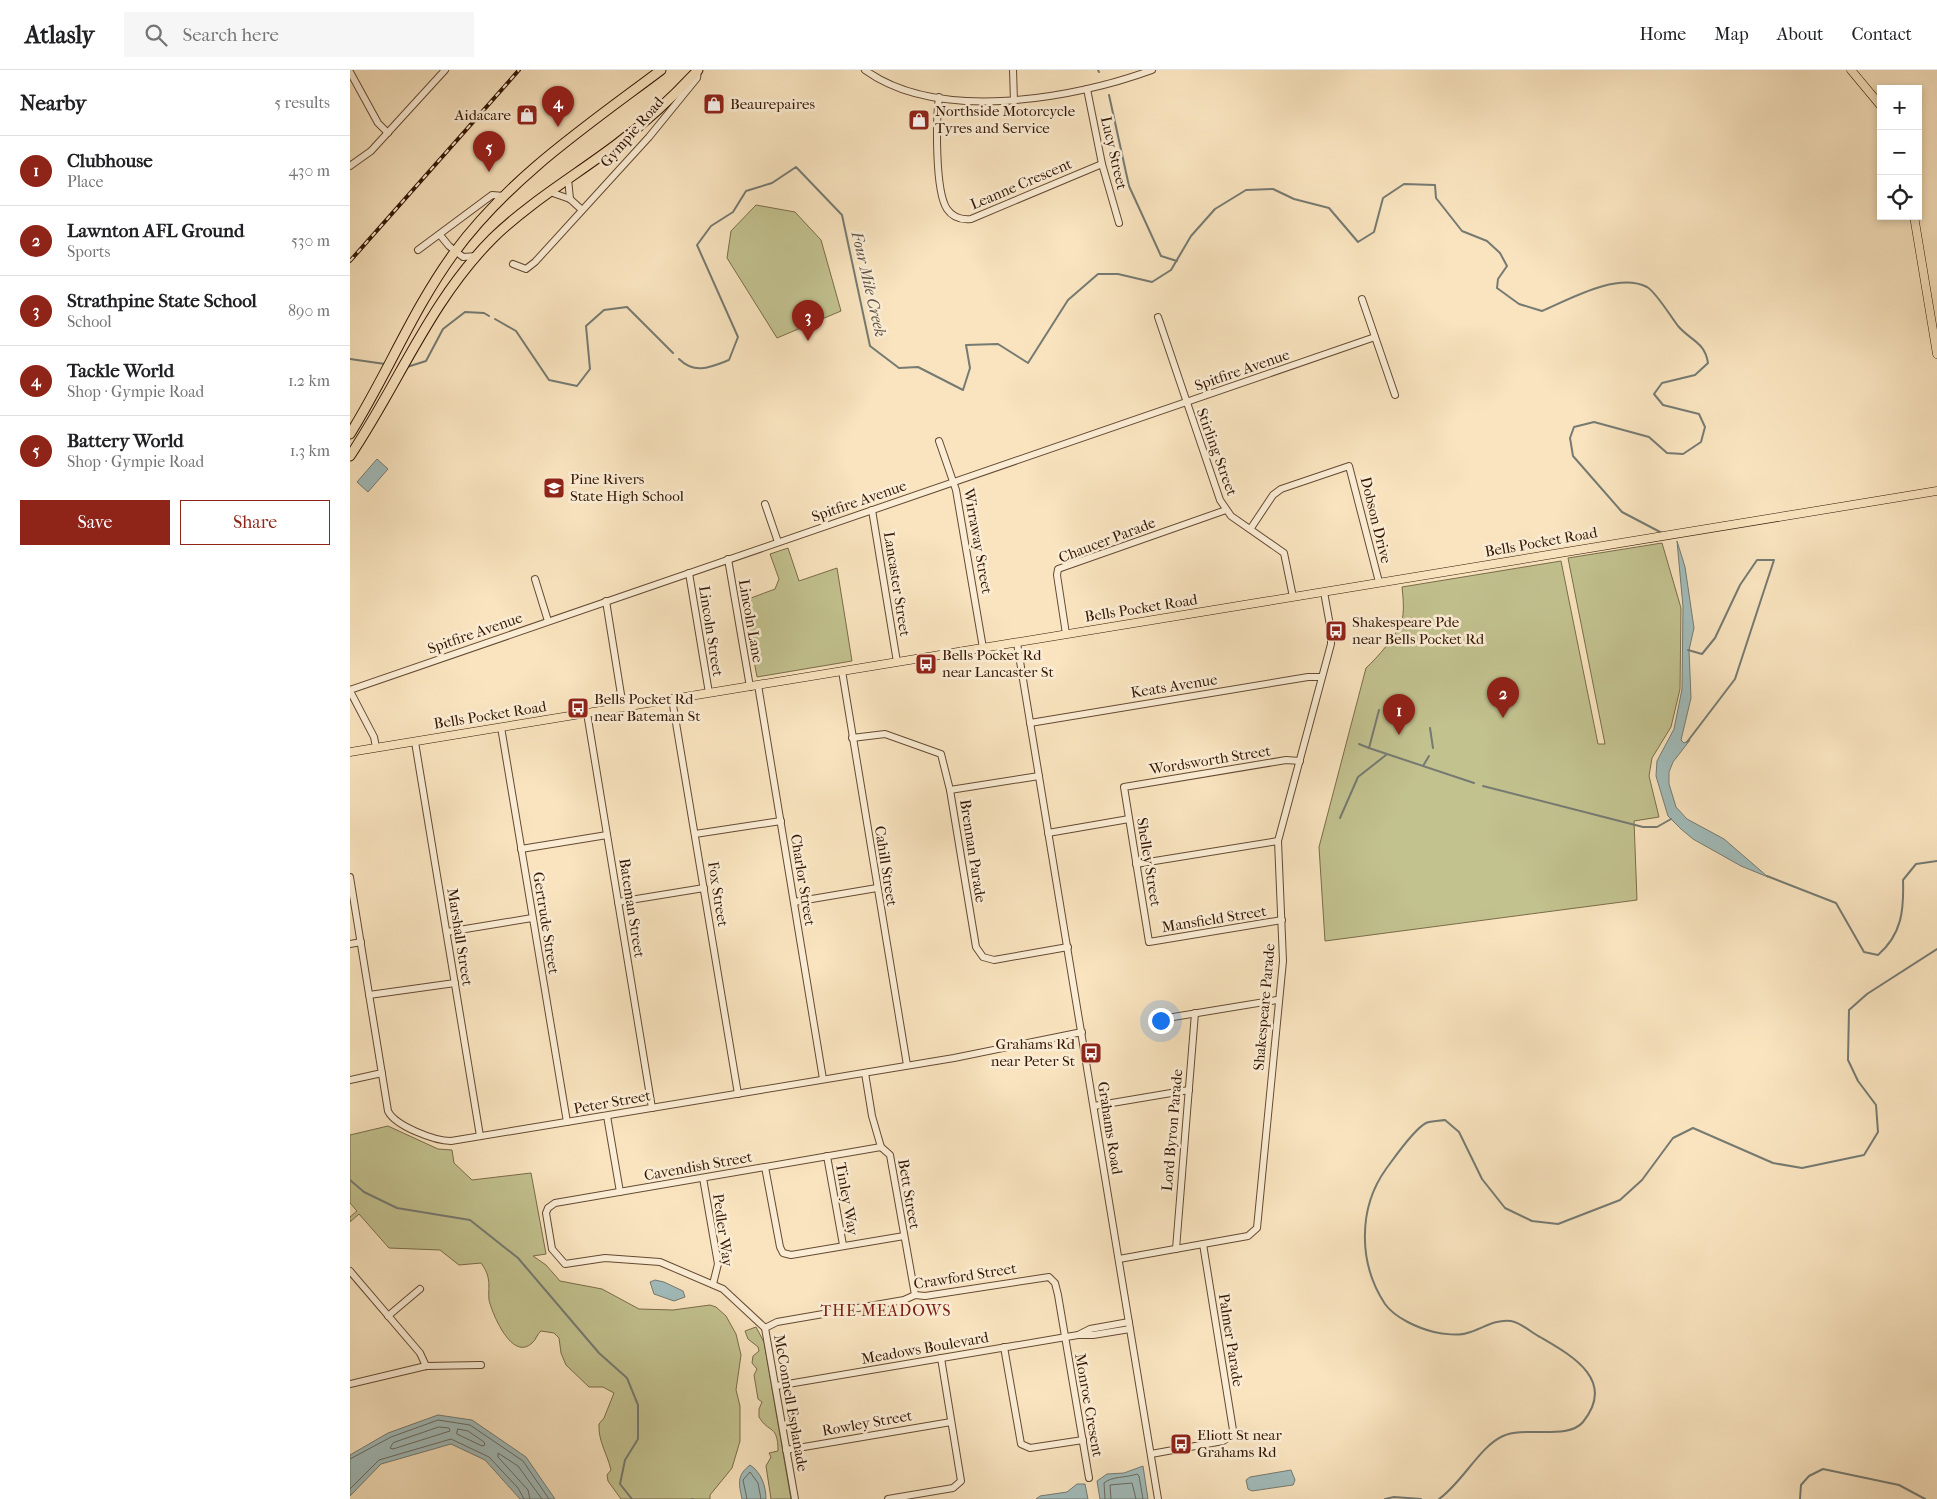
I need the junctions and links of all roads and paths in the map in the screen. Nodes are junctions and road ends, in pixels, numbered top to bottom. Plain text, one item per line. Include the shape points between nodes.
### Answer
1 (445, 70) edge
2 (661, 70) edge
3 (864, 70) edge
4 (1013, 70) edge
5 (1152, 70) edge
6 (1851, 70) edge
7 (350, 72) edge
8 (694, 74) edge
9 (1086, 89) junction
10 (939, 97) junction
11 (1014, 101) junction
12 (1877, 101) edge
13 (388, 133) junction
14 (1102, 164) junction
15 (350, 166) edge
16 (568, 179) junction
17 (550, 192) junction
18 (504, 196) junction
19 (570, 199) junction
20 (582, 210) junction
21 (1915, 220) edge
22 (1119, 223) dead end
23 (440, 234) junction
24 (418, 250) dead end
25 (455, 252) junction
26 (477, 256) junction
27 (513, 264) dead end
28 (1362, 299) dead end
29 (1158, 317) dead end
30 (1376, 337) junction
31 (1937, 354) edge
32 (374, 392) junction
33 (1395, 394) dead end
34 (388, 395) junction
35 (1186, 402) junction
36 (350, 434) edge
37 (939, 441) dead end
38 (350, 456) edge
39 (954, 481) junction
40 (1937, 491) edge
41 (765, 504) dead end
42 (872, 510) junction
43 (1226, 510) junction
44 (1251, 528) junction
45 (778, 542) junction
46 (728, 559) junction
47 (689, 572) junction
48 (535, 579) dead end
49 (1379, 582) junction
50 (1324, 592) junction
51 (1293, 597) junction
52 (606, 601) junction
53 (548, 620) junction
54 (1066, 634) junction
55 (1017, 643) junction
56 (983, 648) junction
57 (897, 662) junction
58 (842, 671) junction
59 (1321, 677) junction
60 (754, 686) junction
61 (350, 691) edge
62 (709, 693) junction
63 (672, 699) junction
64 (623, 707) junction
65 (587, 713) junction
66 (1030, 723) junction
67 (501, 727) junction
68 (852, 738) junction
69 (415, 742) junction
70 (376, 747) junction
71 (350, 752) edge
72 (1300, 761) junction
73 (1039, 776) junction
74 (1124, 787) joint
75 (950, 790) junction
76 (1129, 819) junction
77 (781, 821) junction
78 (1048, 833) junction
79 (695, 834) junction
80 (607, 835) junction
81 (1278, 841) junction
82 (521, 849) junction
83 (1136, 864) junction
84 (350, 877) edge
85 (704, 888) junction
86 (877, 888) junction
87 (618, 902) junction
88 (794, 902) junction
89 (532, 918) junction
90 (1282, 920) junction
91 (447, 932) junction
92 (361, 942) junction
93 (1150, 942) joint
94 (350, 944) edge
95 (1068, 948) junction
96 (455, 982) junction
97 (369, 995) junction
98 (1278, 1000) junction
99 (1195, 1013) junction
100 (1155, 1020) dead end
101 (1082, 1032) junction
102 (907, 1065) junction
103 (382, 1073) junction
104 (865, 1073) junction
105 (823, 1079) junction
106 (350, 1080) edge
107 (1189, 1090) junction
108 (738, 1094) junction
109 (1094, 1106) junction
110 (652, 1108) junction
111 (607, 1116) junction
112 (566, 1122) junction
113 (480, 1136) junction
114 (881, 1147) junction
115 (827, 1156) junction
116 (765, 1167) junction
117 (703, 1178) junction
118 (620, 1192) junction
119 (550, 1234) joint
120 (904, 1236) junction
121 (1203, 1244) junction
122 (843, 1245) junction
123 (1176, 1249) junction
124 (1119, 1259) junction
125 (350, 1271) edge
126 (713, 1284) junction
127 (420, 1289) dead end
128 (915, 1295) junction
129 (388, 1316) junction
130 (1129, 1322) junction
131 (765, 1328) junction
132 (1130, 1329) junction
133 (1078, 1335) junction
134 (1065, 1337) junction
135 (1004, 1347) junction
136 (941, 1358) junction
137 (481, 1365) dead end
138 (426, 1366) junction
139 (350, 1384) edge
140 (776, 1386) junction
141 (951, 1422) junction
142 (1083, 1440) junction
143 (786, 1450) junction
144 (1151, 1454) junction
145 (1089, 1478) dead end
146 (795, 1499) edge
147 (888, 1499) edge
148 (1158, 1499) edge

1 - 13 street
2 - 18 highway, Gympie Road via 541,162
3 - 10 street via 896,87
4 - 11 street
5 - 9 street
6 - 12 main road
7 - 13 street via 378,123
8 - 16 highway, Gympie Road via 632,132
8 - 20 street, Gympie Road via 667,115
9 - 11 street
9 - 14 street, Lucy Street
10 - 11 street
10 - 14 street, Leanne Crescent via 936,140 943,201 955,218 971,219
13 - 15 street via 371,152
14 - 22 street, Lucy Street
16 - 17 highway, Gympie Road
16 - 19 street
17 - 19 street
17 - 26 highway, Gympie Road
18 - 23 street, Gympie Road via 492,195
18 - 25 highway, Gympie Road
19 - 20 street
20 - 27 street, Gympie Road via 530,267 523,269
21 - 31 main road
23 - 24 street, Gympie Road
23 - 25 street
25 - 26 street via 465,257
25 - 32 highway, Gympie Road via 427,295
26 - 34 highway, Gympie Road via 440,302
28 - 30 street
29 - 35 street, Stirling Street
30 - 33 street
30 - 35 street, Spitfire Avenue
32 - 34 street via 382,391
32 - 36 highway, Gympie Road
34 - 38 highway, Gympie Road
35 - 39 street, Spitfire Avenue
35 - 43 street, Stirling Street
37 - 39 street, Wirraway Street
39 - 42 street, Spitfire Avenue
39 - 56 street, Wirraway Street
40 - 49 main road, Bells Pocket Road
41 - 45 street
42 - 45 street, Spitfire Avenue
42 - 57 street, Lancaster Street
43 - 44 street, Stirling Street
43 - 54 street, Chaucer Parade via 1058,569
44 - 49 street, Dobson Drive via 1273,495 1281,489 1350,466
44 - 51 street, Stirling Street via 1284,553
45 - 46 street, Spitfire Avenue
46 - 47 street, Spitfire Avenue
46 - 60 street, Lincoln Lane
47 - 52 street, Spitfire Avenue
47 - 62 street, Lincoln Street
48 - 53 street
49 - 50 main road, Bells Pocket Road
50 - 51 main road, Bells Pocket Road
50 - 59 street, Shakespeare Parade via 1331,637
51 - 54 main road, Bells Pocket Road
52 - 53 street, Spitfire Avenue
52 - 64 street
53 - 61 street, Spitfire Avenue
54 - 55 main road, Bells Pocket Road
55 - 56 main road, Bells Pocket Road
55 - 66 street, Grahams Road
56 - 57 main road, Bells Pocket Road
57 - 58 main road, Bells Pocket Road
58 - 60 main road, Bells Pocket Road
58 - 68 street, Cahill Street
59 - 66 street, Keats Avenue
59 - 72 street, Shakespeare Parade
60 - 62 main road, Bells Pocket Road
60 - 77 street, Charlor Street
61 - 70 street
62 - 63 main road, Bells Pocket Road
63 - 64 main road, Bells Pocket Road
63 - 79 street, Fox Street
64 - 65 main road, Bells Pocket Road
65 - 67 main road, Bells Pocket Road
65 - 80 street, Bateman Street
66 - 73 street, Grahams Road
67 - 69 main road, Bells Pocket Road
67 - 82 street, Gertrude Street
68 - 75 street, Brennan Parade via 885,734 936,751 944,759
68 - 86 street, Cahill Street
69 - 70 main road, Bells Pocket Road
69 - 91 street, Marshall Street
70 - 71 main road, Bells Pocket Road
72 - 74 street, Wordsworth Street via 1286,760
72 - 81 street, Shakespeare Parade
73 - 75 street
73 - 78 street, Grahams Road
74 - 76 street, Shelley Street
75 - 95 street, Brennan Parade via 979,952 988,960 994,960
76 - 78 street
76 - 83 street, Shelley Street
77 - 79 street
77 - 88 street, Charlor Street
78 - 95 street, Grahams Road
79 - 85 street, Fox Street
80 - 82 street
80 - 87 street, Bateman Street
81 - 83 street
81 - 90 street, Shakespeare Parade
82 - 89 street, Gertrude Street
83 - 93 street, Shelley Street
84 - 92 street, Peter Street
85 - 87 street
85 - 108 street, Fox Street
86 - 88 street
86 - 102 street, Cahill Street
87 - 110 street, Bateman Street
88 - 105 street, Charlor Street
89 - 91 street
89 - 112 street, Gertrude Street
90 - 93 street, Mansfield Street
90 - 98 street, Shakespeare Parade via 1283,961
91 - 96 street, Marshall Street
92 - 94 street
92 - 97 street, Peter Street
95 - 101 street, Grahams Road
96 - 97 street
96 - 113 street, Marshall Street
97 - 103 street, Peter Street
98 - 99 street
98 - 121 street, Shakespeare Parade via 1256,1228 1248,1236
99 - 100 street
99 - 107 street, Lord Byron Parade
101 - 102 street, Peter Street
101 - 109 street, Grahams Road
102 - 104 street, Peter Street
103 - 106 street
103 - 113 street, Peter Street via 388,1111 397,1122 441,1141
104 - 105 street, Peter Street
104 - 114 street, Bett Street
105 - 108 street, Peter Street
107 - 109 street
107 - 123 street, Lord Byron Parade
108 - 110 street, Peter Street
109 - 124 street, Grahams Road
110 - 111 street, Peter Street
111 - 112 street, Peter Street
111 - 118 street
112 - 113 street, Peter Street
114 - 115 street, Cavendish Street
114 - 120 street, Bett Street via 890,1155
115 - 116 street, Cavendish Street
115 - 122 street, Tinley Way
116 - 117 street, Cavendish Street
116 - 122 street via 783,1253 791,1255
117 - 118 street, Cavendish Street
117 - 126 street, Pedler Way via 718,1264
118 - 119 street, Cavendish Street via 551,1204 546,1213
119 - 126 street, McConnell Esplanade via 552,1249 565,1264 605,1258 651,1260
120 - 122 street
120 - 128 street, Bett Street
121 - 123 street, Shakespeare Parade
121 - 144 street, Palmer Parade via 1233,1430 1229,1439
123 - 124 street, Shakespeare Parade
124 - 130 street, Grahams Road
125 - 129 street
126 - 131 street, McConnell Esplanade via 727,1292
127 - 129 street
128 - 131 street, Crawford Street via 904,1300 777,1322
128 - 134 street, Crawford Street via 1049,1277 1055,1283
129 - 138 street via 420,1353
130 - 132 street, Grahams Road
130 - 133 street, Meadows Boulevard via 1090,1329
131 - 140 street, McConnell Esplanade
132 - 133 street, Meadows Boulevard
132 - 144 street, Grahams Road
133 - 134 street, Meadows Boulevard
134 - 135 street, Meadows Boulevard
134 - 142 street, Monroe Cresent
135 - 136 street, Meadows Boulevard
135 - 142 street via 1021,1444 1030,1448
136 - 140 street, Meadows Boulevard
136 - 141 street
137 - 138 street
138 - 139 street
140 - 143 street, McConnell Esplanade
141 - 143 street, Rowley Street
141 - 147 street via 961,1477 959,1484 953,1488
142 - 145 street, Monroe Cresent
143 - 146 street, McConnell Esplanade
144 - 148 street, Grahams Road

